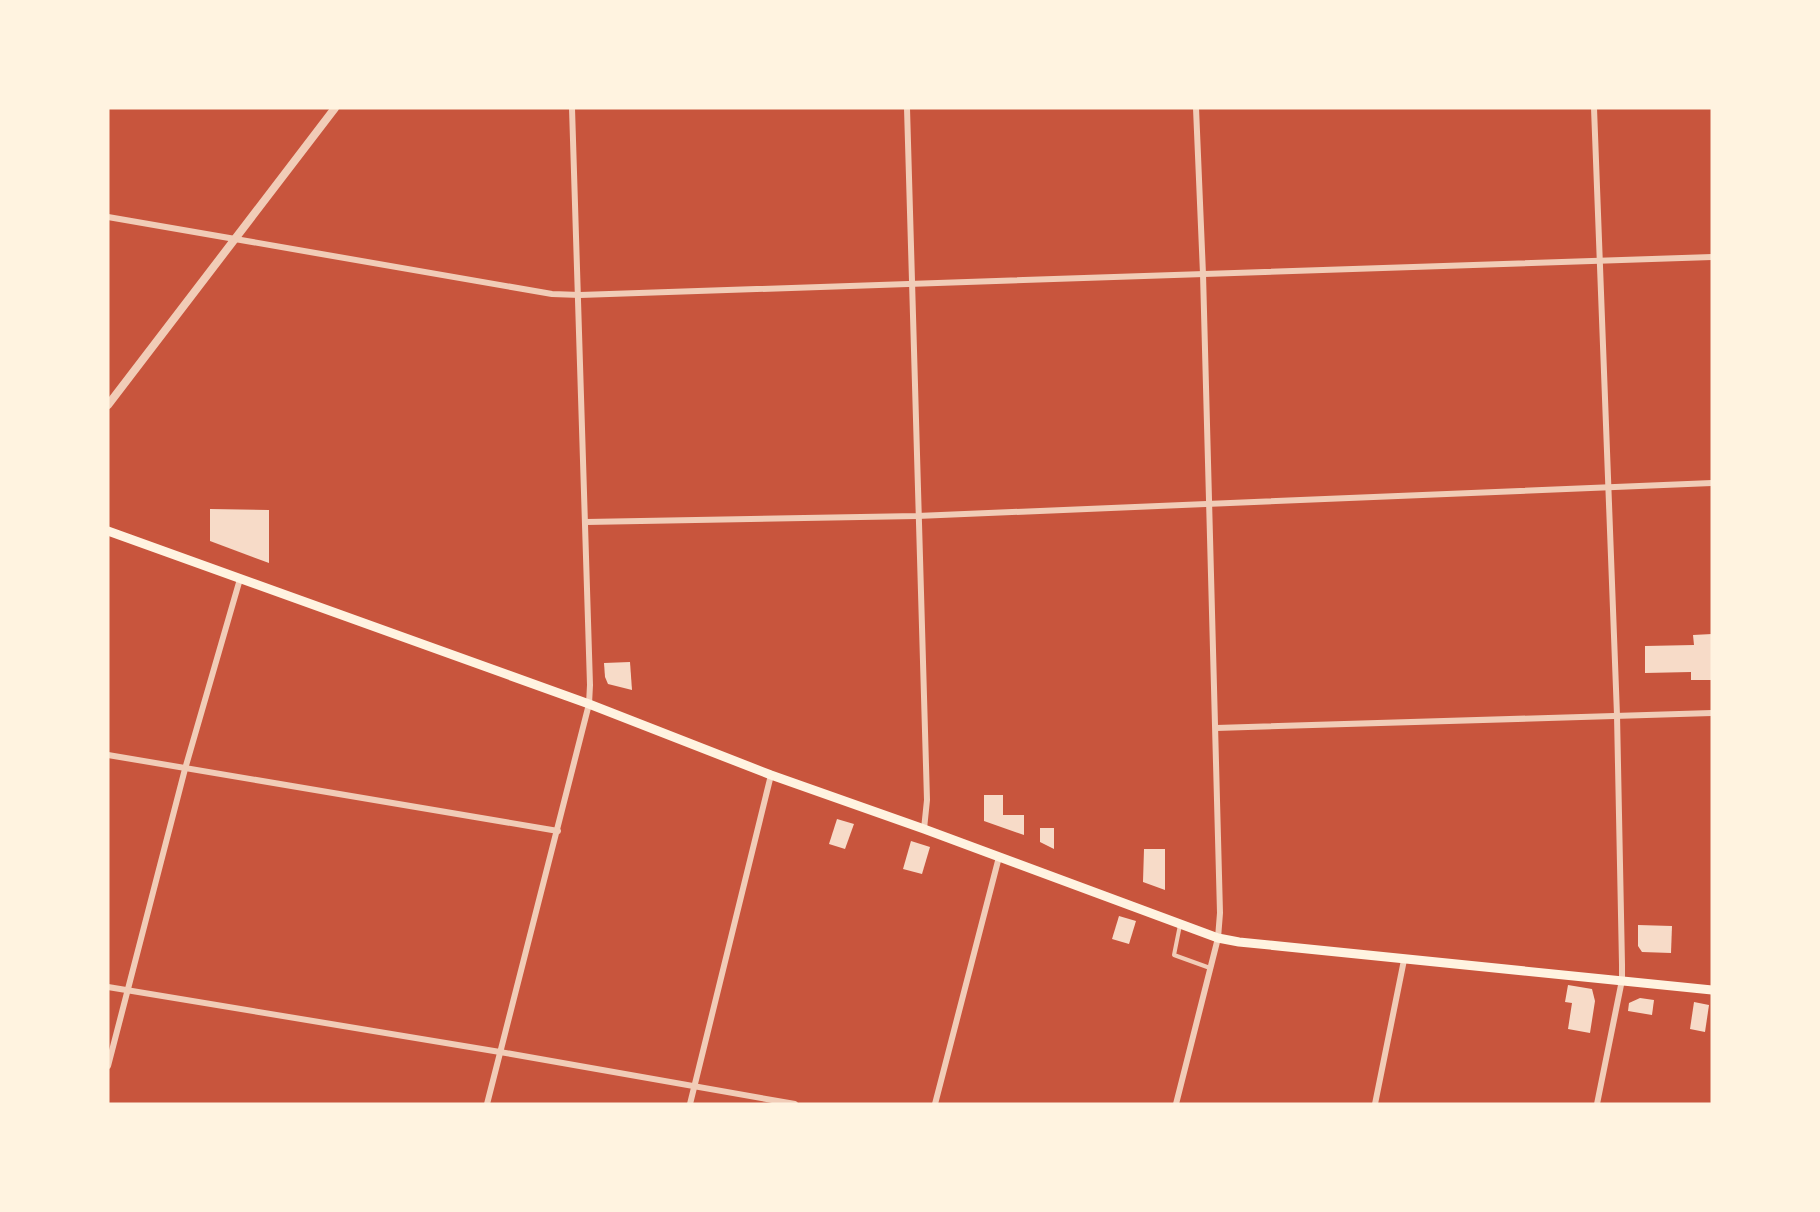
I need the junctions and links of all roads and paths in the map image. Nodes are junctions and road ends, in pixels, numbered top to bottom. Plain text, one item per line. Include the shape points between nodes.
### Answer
1 (335, 108) edge
2 (572, 108) edge
3 (906, 108) edge
4 (1196, 108) edge
5 (1594, 108) edge
6 (108, 217) edge
7 (236, 238) junction
8 (1712, 256) edge
9 (1600, 260) junction
10 (1203, 274) junction
11 (911, 283) junction
12 (580, 295) junction
13 (108, 405) edge
14 (1712, 483) edge
15 (1609, 487) junction
16 (1208, 503) junction
17 (917, 516) junction
18 (586, 522) junction
19 (108, 531) edge
20 (240, 579) junction
21 (589, 704) junction
22 (1712, 713) edge
23 (1617, 715) junction
24 (1216, 728) junction
25 (108, 756) edge
26 (185, 769) junction
27 (771, 774) junction
28 (924, 829) junction
29 (558, 831) junction
30 (999, 857) junction
31 (1180, 924) junction
32 (1218, 938) junction
33 (1404, 960) junction
34 (1210, 968) junction
35 (1622, 980) junction
36 (108, 987) edge
37 (1712, 990) edge
38 (128, 991) junction
39 (500, 1052) junction
40 (108, 1066) edge
41 (694, 1086) junction
42 (487, 1104) edge
43 (690, 1104) edge
44 (795, 1104) edge
45 (935, 1104) edge
46 (1176, 1104) edge
47 (1375, 1104) edge
48 (1597, 1104) edge

1 - 7 street
2 - 12 street
3 - 11 street
4 - 10 street
5 - 9 street
6 - 7 street
7 - 12 street via 552,294
7 - 13 street
8 - 9 street
9 - 10 street
9 - 15 street
10 - 11 street
10 - 16 street
11 - 12 street
11 - 17 street
12 - 18 street
14 - 15 street
15 - 16 street
15 - 23 street
16 - 17 street
16 - 24 street
17 - 18 street
17 - 28 street via 927,801
18 - 21 street
19 - 20 main road
20 - 21 main road
20 - 26 street
21 - 27 main road
21 - 29 street
22 - 23 street
23 - 24 street
23 - 35 street
24 - 32 street
25 - 26 street
26 - 29 street
26 - 38 street
27 - 28 main road
27 - 41 street
28 - 30 main road
29 - 39 street
30 - 31 main road
30 - 45 street
31 - 32 main road
31 - 34 lane via 1174,956
32 - 33 main road
32 - 34 street
33 - 35 main road
33 - 47 street
34 - 46 street
35 - 37 main road
35 - 48 street
36 - 38 street
38 - 39 street
38 - 40 street
39 - 41 street
39 - 42 street
41 - 43 street
41 - 44 street

